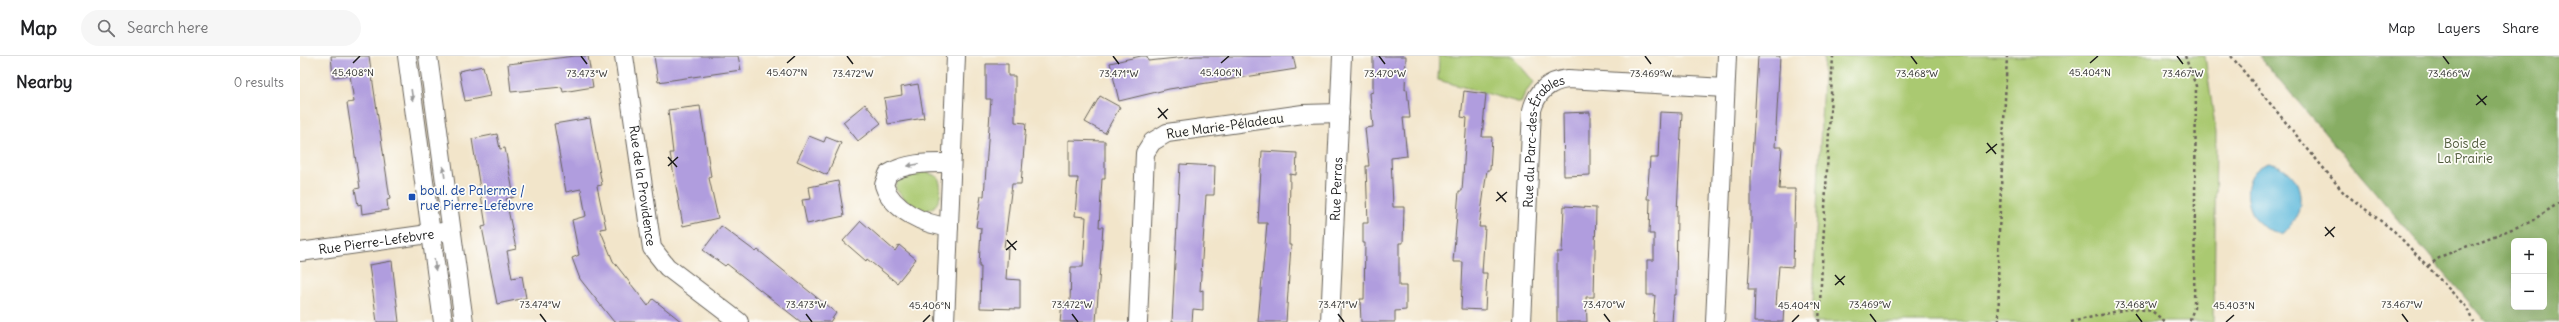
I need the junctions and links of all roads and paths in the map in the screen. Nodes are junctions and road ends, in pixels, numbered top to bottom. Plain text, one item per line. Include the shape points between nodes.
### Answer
1 (407, 56) edge
2 (428, 56) edge
3 (624, 56) edge
4 (956, 56) edge
5 (1342, 56) edge
6 (1727, 56) edge
7 (1833, 56) edge
8 (2007, 56) edge
9 (2185, 56) edge
10 (2231, 56) edge
11 (1726, 88) junction
12 (1340, 113) junction
13 (951, 163) junction
14 (2559, 204) edge
15 (949, 226) junction
16 (452, 230) junction
17 (431, 233) junction
18 (300, 252) edge
19 (2428, 266) junction
20 (443, 322) edge
21 (464, 322) edge
22 (739, 322) edge
23 (945, 322) edge
24 (1138, 322) edge
25 (1330, 322) edge
26 (1522, 322) edge
27 (1715, 322) edge
28 (1820, 322) edge
29 (1999, 322) edge
30 (2071, 322) edge
31 (2165, 322) edge
32 (2189, 322) edge
33 (2473, 322) edge

1 -> 17 street
16 -> 2 street
3 - 22 street, Rue de la Providence via 652,248 667,267
4 - 13 street
5 - 12 street, Rue Perras
6 - 11 street
7 - 28 path
8 - 29 path via 1998,254
9 - 32 path via 2196,86 2194,308
10 - 19 path via 2344,193 2394,231
11 - 26 street, Rue du Parc-des-Érables via 1568,79 1552,83 1538,95 1532,110
11 - 27 street
12 - 24 street, Rue Marie-Péladeau via 1303,114 1167,133 1152,142 1145,153
12 - 25 street, Rue Perras
13 - 15 street
13 -> 15 street via 923,163 902,167 888,174 884,185 890,198 920,220 935,226
14 - 19 path via 2530,222 2442,256
15 - 23 street
16 - 17 street, Rue Pierre-Lefebvre
16 - 21 street
17 - 18 street, Rue Pierre-Lefebvre
17 -> 20 street
19 - 33 path via 2467,308
30 - 31 path via 2131,308 2152,311

